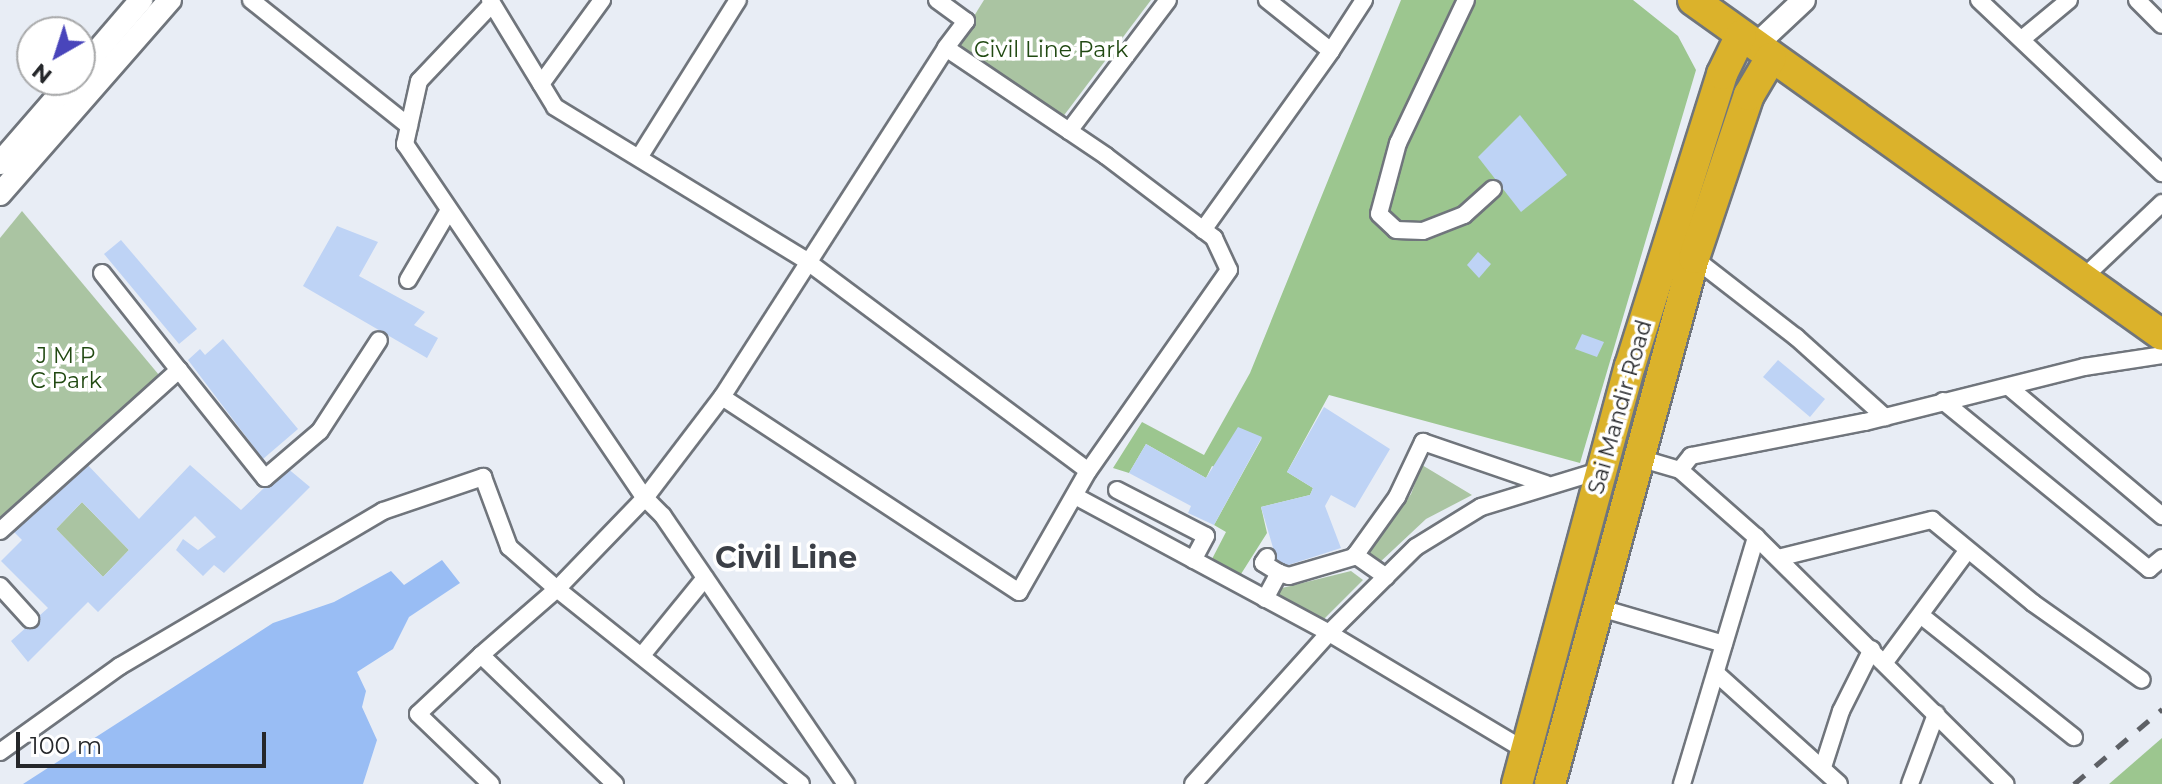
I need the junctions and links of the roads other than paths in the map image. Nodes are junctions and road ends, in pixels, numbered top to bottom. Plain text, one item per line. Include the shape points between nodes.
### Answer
1 (141, 0) edge
2 (170, 0) edge
3 (251, 0) edge
4 (602, 0) edge
5 (738, 0) edge
6 (937, 0) edge
7 (1168, 0) edge
8 (1267, 0) edge
9 (1364, 0) edge
10 (1466, 0) edge
11 (1804, 0) edge
12 (1979, 0) edge
13 (2069, 0) edge
14 (2137, 0) edge
15 (1695, 1) edge
16 (491, 2) edge
17 (2162, 25) edge
18 (2022, 39) junction
19 (1756, 47) junction
20 (946, 48) junction
21 (1331, 51) junction
22 (96, 52) edge
23 (1722, 74) junction
24 (541, 84) junction
25 (1817, 88) junction
26 (1749, 95) junction
27 (58, 96) edge
28 (409, 126) junction
29 (1069, 131) junction
30 (640, 156) junction
31 (0, 163) edge
32 (2162, 173) edge
33 (1493, 189) dead end
34 (0, 194) edge
35 (2162, 203) edge
36 (449, 210) junction
37 (1203, 230) junction
38 (1694, 258) junction
39 (808, 261) junction
40 (102, 273) dead end
41 (2083, 278) junction
42 (408, 280) dead end
43 (2162, 335) edge
44 (379, 340) dead end
45 (2162, 355) edge
46 (179, 370) junction
47 (2010, 388) junction
48 (722, 397) junction
49 (1943, 401) junction
50 (1885, 417) junction
51 (1636, 469) junction
52 (1602, 470) junction
53 (1680, 470) junction
54 (1088, 471) junction
55 (1546, 484) junction
56 (1117, 490) dead end
57 (1075, 496) junction
58 (645, 498) junction
59 (2162, 516) edge
60 (0, 531) edge
61 (1756, 537) junction
62 (1967, 551) junction
63 (1355, 555) junction
64 (1267, 557) dead end
65 (1778, 558) junction
66 (2162, 558) edge
67 (1193, 560) junction
68 (1279, 573) junction
69 (1386, 577) junction
70 (705, 578) junction
71 (0, 586) edge
72 (557, 589) junction
73 (1265, 599) junction
74 (1597, 607) junction
75 (1923, 617) junction
76 (30, 619) dead end
77 (1329, 633) junction
78 (1724, 644) junction
79 (1872, 649) junction
80 (643, 654) junction
81 (481, 655) junction
82 (1885, 662) junction
83 (1717, 674) junction
84 (2142, 680) dead end
85 (1936, 714) junction
86 (2074, 737) dead end
87 (1526, 751) junction
88 (0, 752) edge
89 (1823, 767) junction
90 (491, 784) edge
91 (616, 784) edge
92 (801, 784) edge
93 (846, 784) edge
94 (1193, 784) edge
95 (1517, 784) edge
96 (1550, 784) edge
97 (1682, 784) edge
98 (1839, 784) edge
99 (1910, 784) edge
100 (2006, 784) edge

1 - 22 main road
2 - 34 main road
3 - 28 street
4 - 24 street
5 - 30 street
6 - 20 street via 966,21
7 - 29 street
8 - 21 street
9 - 21 street
10 - 33 street via 1398,143 1379,214 1396,230 1423,231 1464,215
11 - 19 main road
12 - 18 street
13 - 18 street
14 - 17 street
15 - 19 highway
15 - 23 highway via 1720,38
16 - 24 street
16 - 28 street via 419,81
18 - 32 street
19 - 23 highway, Sai Mandir Road
19 - 25 highway
19 - 26 highway, Sai Mandir Road
20 - 29 street
20 - 39 street
21 - 37 street
23 - 52 highway, Sai Mandir Road
24 - 30 street via 555,107
25 - 26 highway via 1780,83
25 - 41 highway
26 - 38 highway, Sai Mandir Road
27 - 31 main road
28 - 36 street via 405,144
29 - 37 street
30 - 39 street
35 - 41 street
36 - 42 street
36 - 58 street
37 - 54 street via 1214,238 1229,270
38 - 50 street via 1796,337
38 - 51 highway, Sai Mandir Road
39 - 48 street
39 - 54 street
40 - 46 street
41 - 43 highway
44 - 46 street via 320,431 265,478
45 - 47 street via 2084,367
46 - 60 street
47 - 49 street
47 - 59 street
48 - 57 street via 1019,592
48 - 58 street
49 - 50 street
49 - 66 street via 2149,569
50 - 53 street via 1691,456
51 - 52 highway
51 - 53 street
51 - 74 highway, Sai Mandir Road
52 - 55 street
52 - 87 highway, Sai Mandir Road
53 - 61 street
54 - 57 street
55 - 63 street via 1423,442 1397,497
55 - 69 street via 1481,507 1416,547
56 - 67 street via 1206,536
57 - 67 street
58 - 70 street
58 - 72 street
61 - 65 street
61 - 78 street
62 - 65 street via 1932,520
62 - 75 street
62 - 84 street
63 - 68 street via 1318,570
63 - 69 street
64 - 68 street via 1263,563
65 - 79 street
67 - 73 street
68 - 73 street
69 - 77 street
70 - 80 street
70 - 93 street
71 - 76 street
72 - 80 street
72 - 81 street
72 - 88 street via 509,547 483,477 383,511 120,666
73 - 77 street
74 - 78 street
74 - 96 highway, Sai Mandir Road
75 - 82 street
75 - 86 street
77 - 87 street
77 - 94 street
78 - 83 street
79 - 82 street
79 - 89 street via 1841,711
80 - 92 street
81 - 90 street via 418,714
81 - 91 street
82 - 85 street
83 - 89 street
83 - 97 street
85 - 99 street
85 - 100 street
87 - 95 highway, Sai Mandir Road
89 - 98 street

